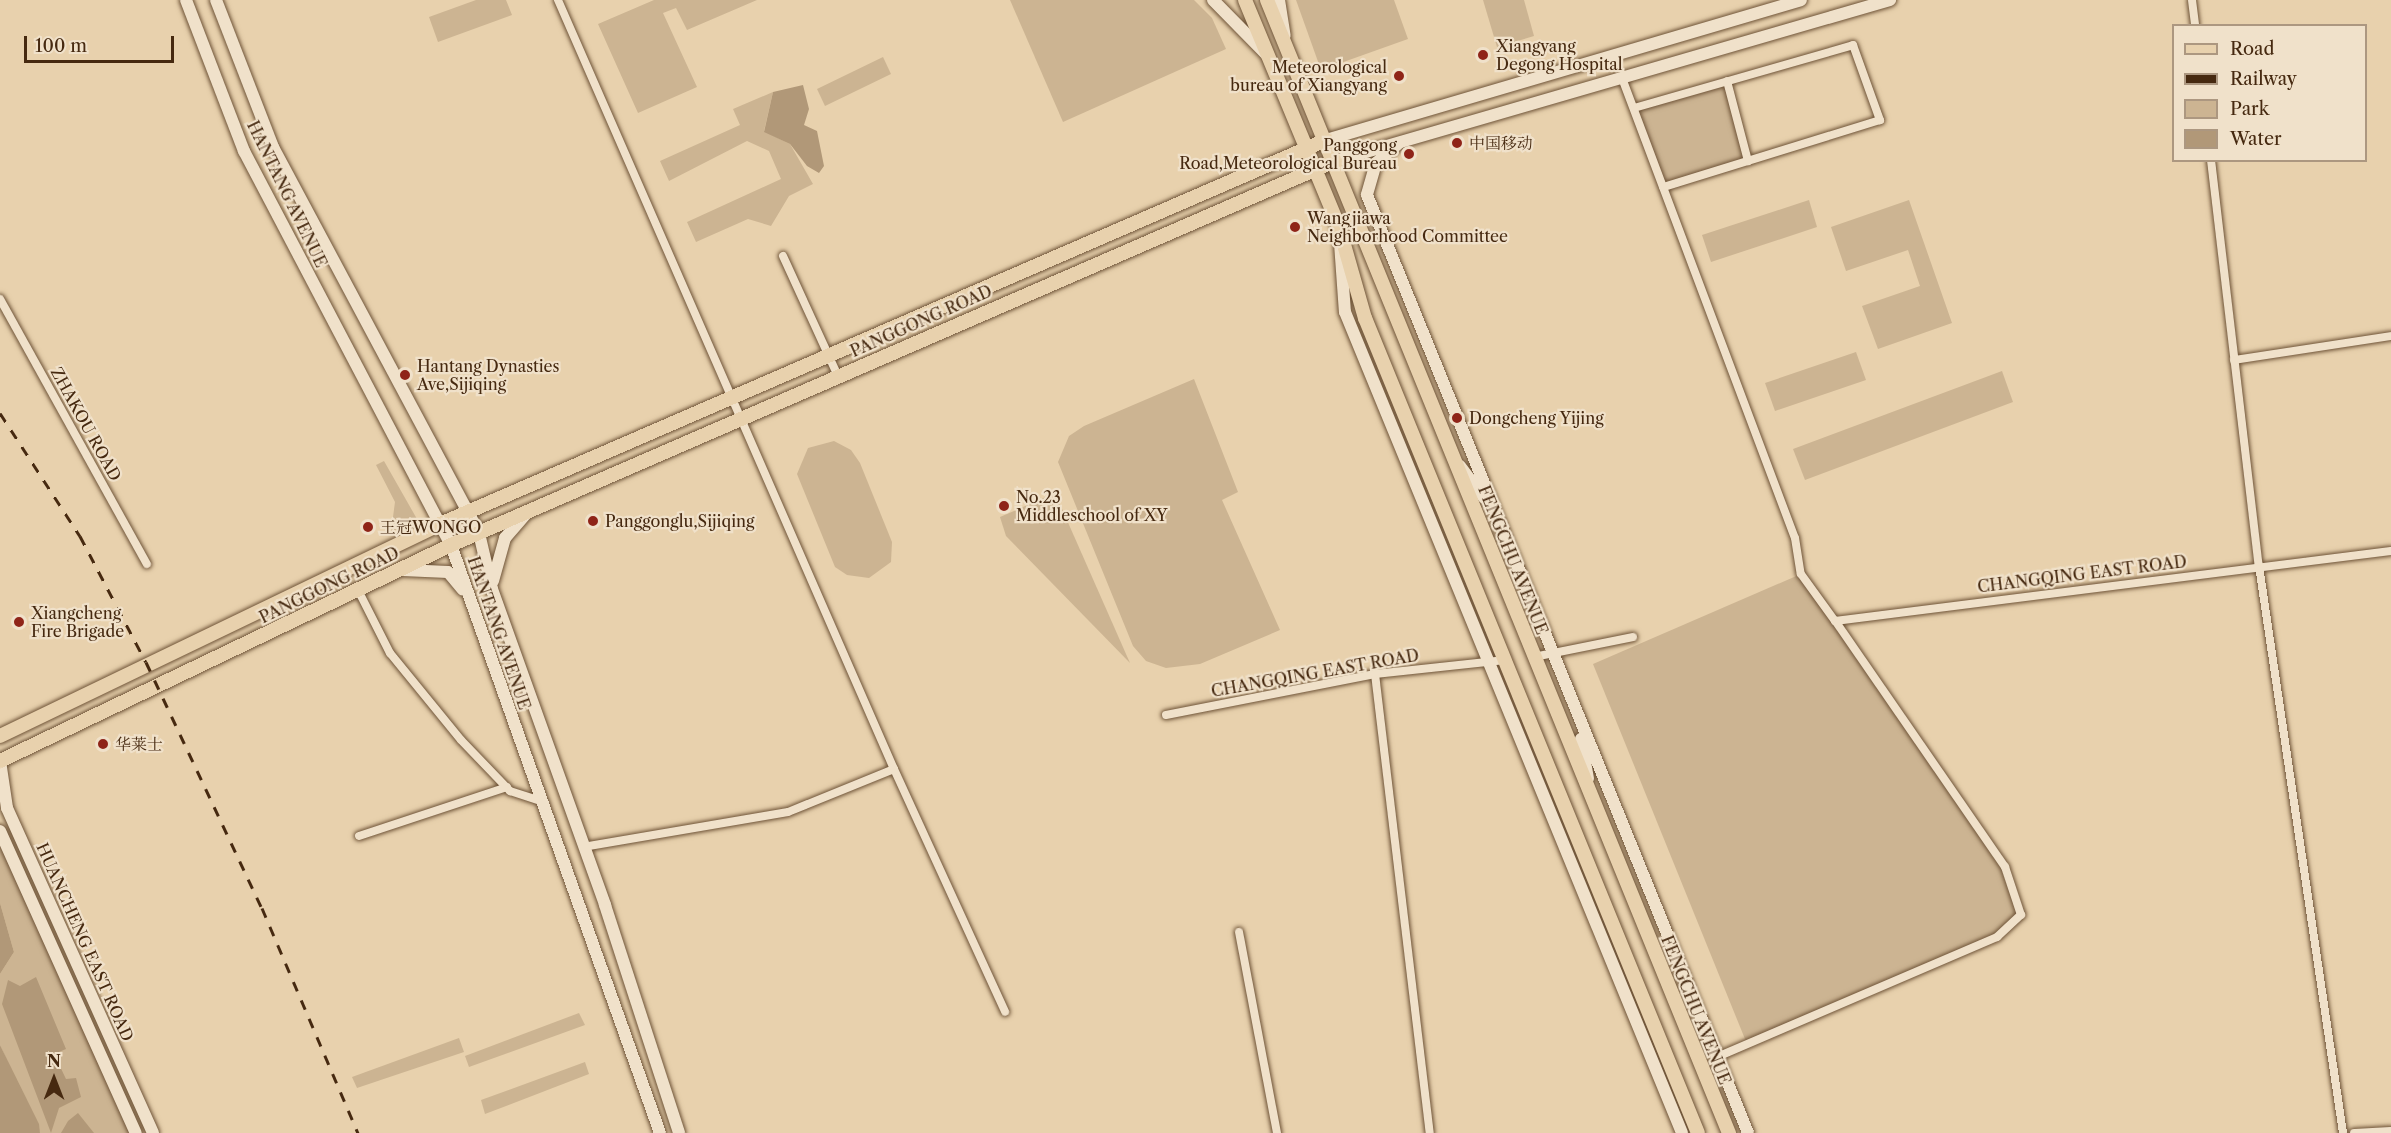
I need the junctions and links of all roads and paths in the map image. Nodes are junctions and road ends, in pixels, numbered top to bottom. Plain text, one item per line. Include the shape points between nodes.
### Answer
1 (186, 0) edge
2 (216, 0) edge
3 (558, 0) edge
4 (1213, 0) edge
5 (1245, 0) edge
6 (1267, 0) edge
7 (1280, 0) edge
8 (1801, 0) edge
9 (1890, 0) edge
10 (2192, 0) edge
11 (2194, 24) edge
12 (1288, 49) junction
13 (1267, 55) junction
14 (1622, 78) junction
15 (1727, 81) junction
16 (1634, 108) junction
17 (1326, 140) junction
18 (1398, 143) junction
19 (1304, 148) junction
20 (1748, 160) junction
21 (1335, 161) junction
22 (2211, 162) edge
23 (1313, 168) junction
24 (1663, 187) junction
25 (1339, 227) junction
26 (783, 256) dead end
27 (0, 299) edge
28 (2391, 336) edge
29 (828, 355) junction
30 (2234, 360) junction
31 (838, 376) junction
32 (730, 396) junction
33 (740, 418) junction
34 (1454, 457) junction
35 (1407, 460) junction
36 (457, 491) junction
37 (496, 501) junction
38 (428, 502) junction
39 (1494, 511) junction
40 (527, 512) junction
41 (469, 513) junction
42 (1447, 518) junction
43 (440, 524) junction
44 (479, 533) junction
45 (406, 540) junction
46 (451, 545) junction
47 (2391, 550) edge
48 (147, 564) dead end
49 (2259, 566) junction
50 (399, 570) junction
51 (492, 588) junction
52 (358, 590) junction
53 (470, 599) junction
54 (1835, 621) junction
55 (1633, 637) dead end
56 (1551, 654) junction
57 (1534, 657) junction
58 (1505, 660) junction
59 (1487, 661) junction
60 (1375, 674) junction
61 (1503, 699) junction
62 (1166, 715) dead end
63 (1578, 717) junction
64 (0, 736) edge
65 (1542, 752) junction
66 (0, 762) edge
67 (894, 769) junction
68 (507, 787) junction
69 (1590, 794) junction
70 (540, 801) junction
71 (0, 831) edge
72 (359, 836) dead end
73 (583, 847) junction
74 (1239, 932) dead end
75 (1005, 1012) dead end
76 (1717, 1057) junction
77 (2391, 1131) edge
78 (136, 1133) edge
79 (153, 1133) edge
80 (660, 1133) edge
81 (679, 1133) edge
82 (1277, 1133) edge
83 (1430, 1133) edge
84 (1682, 1133) edge
85 (1698, 1133) edge
86 (1729, 1133) edge
87 (1748, 1133) edge
88 (2343, 1133) edge
89 (2354, 1133) edge

1 - 38 main road, HANTANG AVENUE via 244,151
2 - 36 main road, HANTANG AVENUE via 273,147
3 - 32 street
4 - 13 main road
5 - 13 main road
6 - 12 main road, FENGCHU AVENUE
7 - 12 main road
8 - 17 main road, PANGGONG ROAD
9 - 14 main road, PANGGONG ROAD
10 - 11 street
12 - 17 main road, FENGCHU AVENUE
13 - 19 main road
14 - 16 street
14 - 18 main road, PANGGONG ROAD
15 - 16 street
15 - 20 street
15 - 20 street via 1853,45 1880,120
16 - 24 street
17 - 19 main road, PANGGONG ROAD
17 - 21 main road, FENGCHU AVENUE
18 - 21 main road, PANGGONG ROAD
18 - 39 main road via 1376,163 1367,195
19 - 23 main road
19 - 29 main road, PANGGONG ROAD
20 - 24 street
21 - 23 main road, PANGGONG ROAD
21 - 34 main road, FENGCHU AVENUE
22 - 30 street
23 - 25 main road
23 - 31 main road, PANGGONG ROAD
24 - 54 street via 1795,538 1801,574
25 - 35 main road via 1345,312
25 - 42 main road via 1365,318
26 - 29 street
27 - 48 street, ZHAKOU ROAD
28 - 30 street
29 - 31 street
29 - 32 main road, PANGGONG ROAD
30 - 49 street
31 - 33 main road, PANGGONG ROAD
32 - 33 street
32 - 37 main road, PANGGONG ROAD
33 - 40 main road, PANGGONG ROAD
33 - 67 street
34 - 39 main road
34 - 57 main road, FENGCHU AVENUE
35 - 42 main road
35 - 59 main road
36 - 37 main road via 477,503
36 - 41 main road, HANTANG AVENUE
37 - 41 main road, PANGGONG ROAD
38 - 43 main road, HANTANG AVENUE
38 - 45 main road via 428,519
39 - 56 main road
40 - 44 main road, PANGGONG ROAD
40 - 51 main road via 505,538
41 - 43 main road, PANGGONG ROAD
41 - 44 main road, HANTANG AVENUE
42 - 58 main road
43 - 45 main road, PANGGONG ROAD
43 - 46 main road, HANTANG AVENUE
44 - 46 main road, PANGGONG ROAD
44 - 51 main road, HANTANG AVENUE
45 - 64 main road, PANGGONG ROAD
46 - 50 main road, PANGGONG ROAD
46 - 53 main road, HANTANG AVENUE
47 - 49 street, CHANGQING EAST ROAD
49 - 54 street, CHANGQING EAST ROAD
49 - 88 street
50 - 52 main road, PANGGONG ROAD
50 - 53 main road via 448,572
51 - 73 main road, HANTANG AVENUE
52 - 66 main road, PANGGONG ROAD
52 - 68 street via 390,653
53 - 70 main road, HANTANG AVENUE
54 - 76 street via 2005,867 2021,915 1997,937
55 - 56 street
56 - 57 street
56 - 63 main road
57 - 69 main road, FENGCHU AVENUE
58 - 59 street, CHANGQING EAST ROAD
58 - 65 main road
59 - 60 street, CHANGQING EAST ROAD
59 - 61 main road
60 - 62 street, CHANGQING EAST ROAD
60 - 83 street
61 - 65 main road
61 - 84 main road
63 - 69 main road
63 - 76 main road
65 - 85 main road
66 - 79 main road, HUANCHENG EAST ROAD via 7,808
67 - 73 street via 788,812
67 - 75 street
68 - 70 street
68 - 72 street
69 - 86 main road, FENGCHU AVENUE
70 - 80 main road, HANTANG AVENUE
71 - 78 main road, HUANCHENG EAST ROAD
73 - 81 main road, HANTANG AVENUE
74 - 82 street
76 - 87 main road
77 - 89 street

